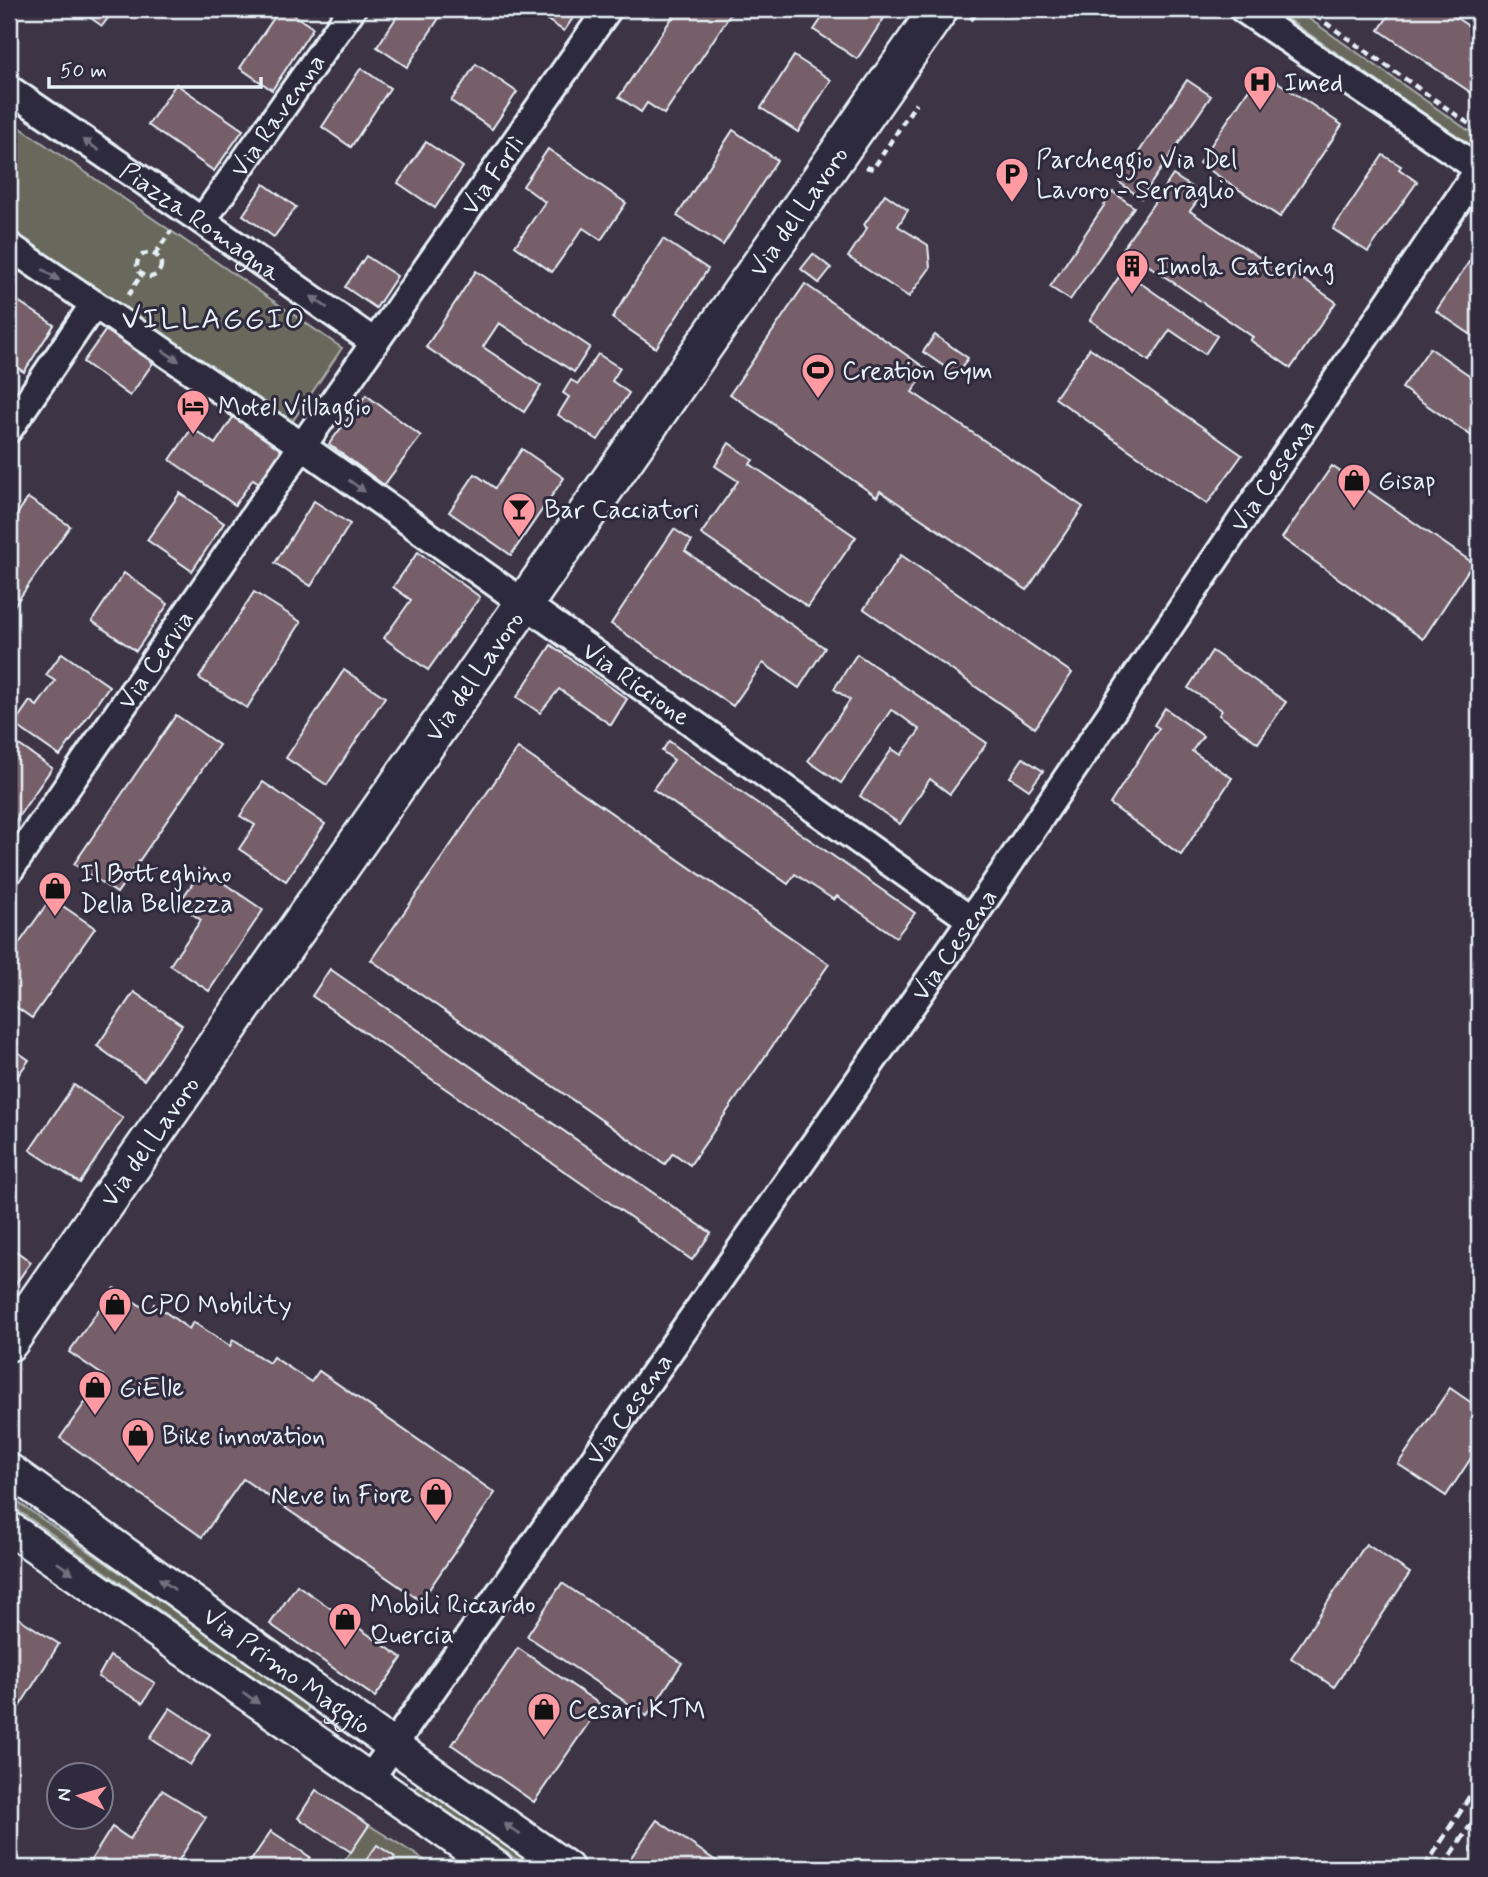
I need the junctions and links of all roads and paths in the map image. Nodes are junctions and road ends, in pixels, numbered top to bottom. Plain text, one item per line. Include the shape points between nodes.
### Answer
1 (352, 9) edge
2 (608, 9) edge
3 (939, 9) edge
4 (1243, 9) edge
5 (1306, 9) edge
6 (1467, 9) edge
7 (1479, 17) edge
8 (9, 89) edge
9 (1479, 131) edge
10 (1479, 169) edge
11 (202, 220) junction
12 (173, 228) dead end
13 (9, 246) edge
14 (155, 254) junction
15 (142, 274) junction
16 (124, 302) dead end
17 (94, 304) junction
18 (374, 342) junction
19 (9, 429) edge
20 (302, 446) junction
21 (524, 605) junction
22 (9, 871) edge
23 (971, 920) junction
24 (9, 1342) edge
25 (9, 1469) edge
26 (9, 1528) edge
27 (393, 1744) junction
28 (369, 1780) junction
29 (497, 1868) edge
30 (567, 1868) edge

1 - 11 street, Via Ravenna
2 - 18 street, Via Forlì
3 - 21 main road, Via del Lavoro
4 - 10 street
5 - 9 path
6 - 7 path
11 -> 8 street, Piazza Romagna
10 - 23 street, Via Cesena
18 -> 11 street, Piazza Romagna
12 - 14 path
13 -> 17 street
14 - 15 path via 141,256 137,264
14 - 15 path via 161,264 159,271 149,277
15 - 16 path
17 - 19 street
17 -> 20 street
18 - 20 street
20 -> 21 street, Via Riccione
20 - 22 street, Via Cervia
21 - 23 street, Via Riccione
21 - 24 main road, Via del Lavoro
23 - 27 street, Via Cesena
27 -> 25 street, Via Primo Maggio
26 -> 28 street, Via Primo Maggio
27 - 28 street, Via Cesena
30 -> 27 street, Via Primo Maggio
28 - 29 street, Via Primo Maggio

